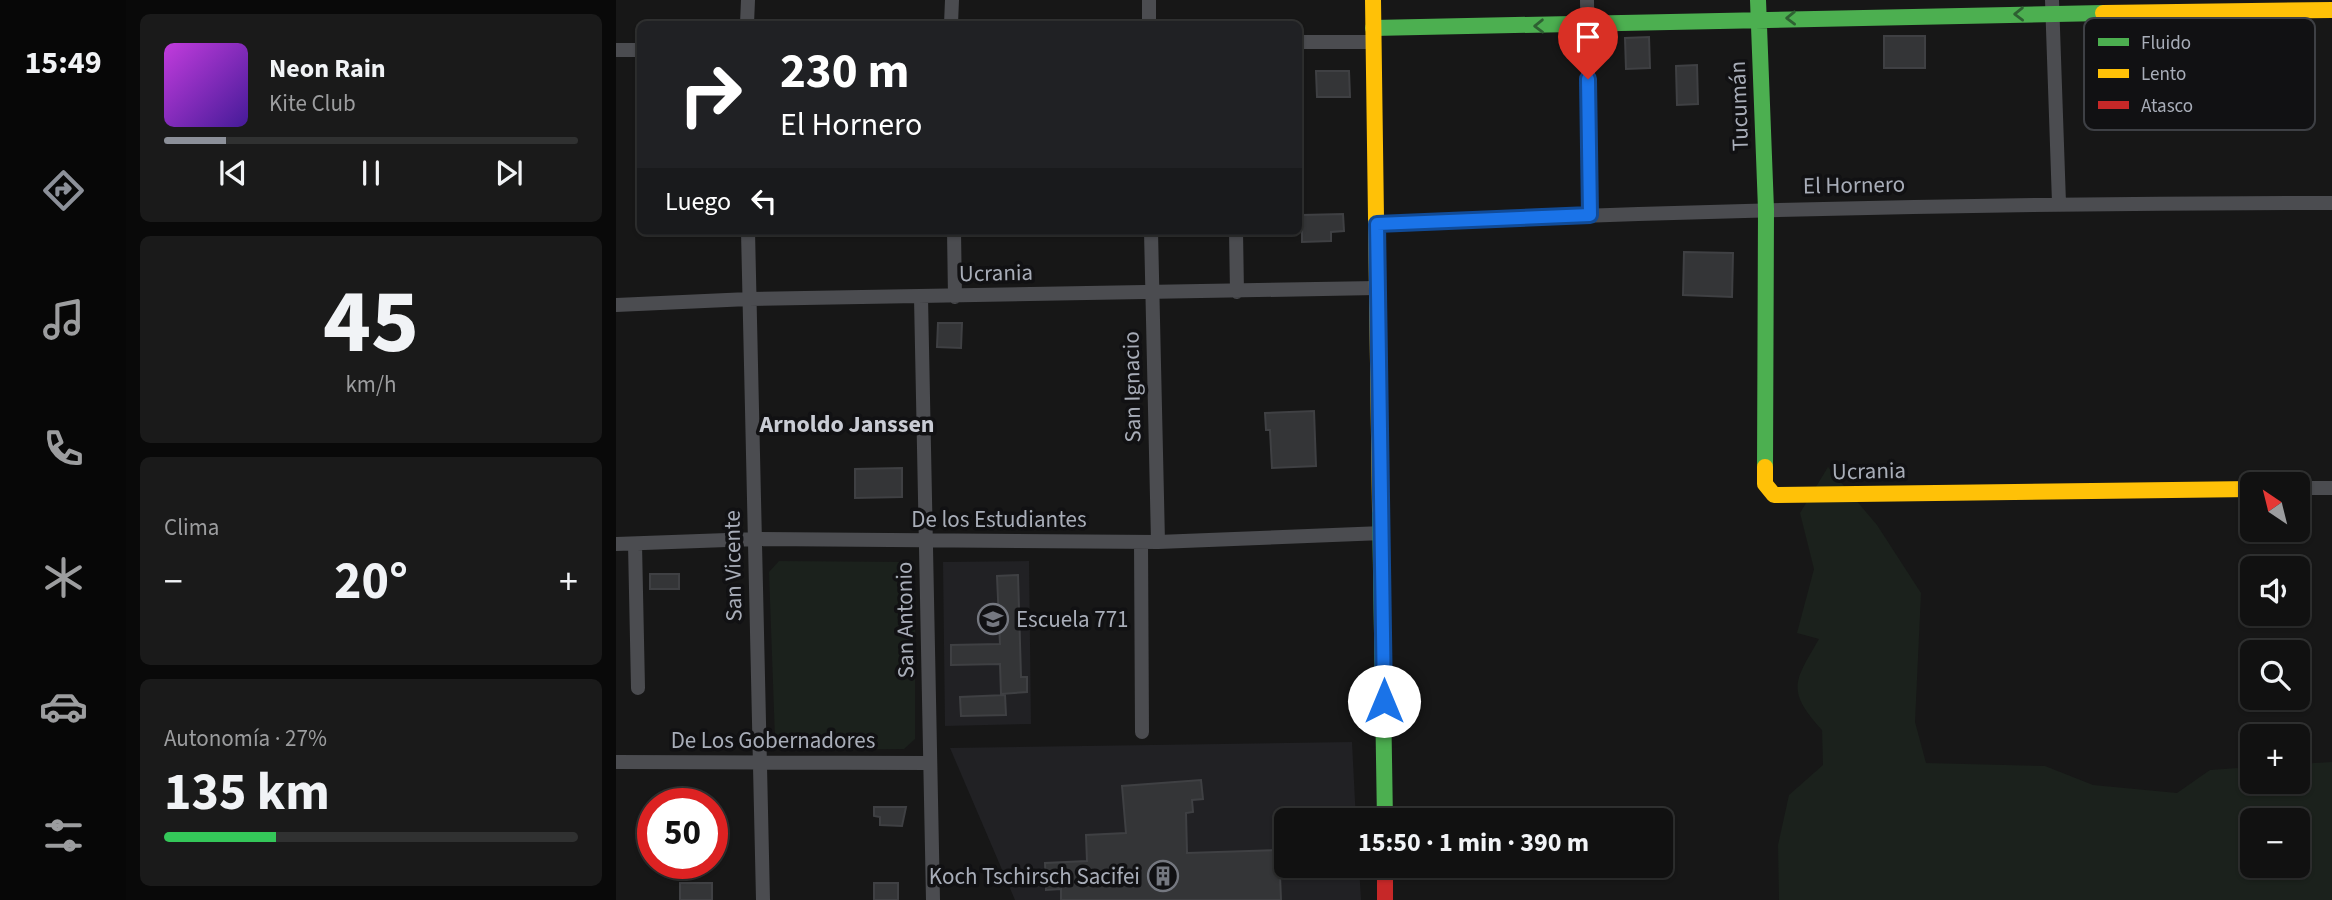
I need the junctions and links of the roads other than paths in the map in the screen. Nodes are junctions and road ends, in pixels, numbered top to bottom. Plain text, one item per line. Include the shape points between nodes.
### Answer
1 (748, 0) edge
2 (952, 0) edge
3 (1150, 0) edge
4 (1373, 0) edge
5 (1587, 0) edge
6 (1758, 0) edge
7 (2162, 6) edge
8 (2268, 6) edge
9 (2052, 7) edge
10 (2332, 10) edge
11 (1758, 18) junction
12 (747, 21) edge
13 (951, 21) edge
14 (1149, 21) edge
15 (1587, 25) junction
16 (1373, 35) junction
17 (1302, 43) edge
18 (616, 50) edge
19 (637, 50) edge
20 (2059, 203) junction
21 (2332, 203) edge
22 (1766, 209) junction
23 (1590, 215) junction
24 (1377, 224) junction
25 (748, 235) edge
26 (954, 235) edge
27 (1151, 235) edge
28 (1236, 235) edge
29 (1377, 288) junction
30 (1152, 292) junction
31 (1237, 292) junction
32 (921, 297) junction
33 (955, 297) junction
34 (748, 299) junction
35 (616, 305) edge
36 (2310, 488) edge
37 (2332, 488) edge
38 (2240, 489) edge
39 (1383, 533) junction
40 (755, 540) junction
41 (926, 542) junction
42 (1141, 542) junction
43 (1158, 542) junction
44 (616, 544) edge
45 (635, 544) junction
46 (638, 688) dead end
47 (1142, 732) dead end
48 (616, 762) edge
49 (929, 763) junction
50 (760, 764) junction
51 (1384, 808) edge
52 (1385, 878) edge
53 (762, 900) edge
54 (933, 900) edge
55 (1385, 900) edge

1 - 12 street
2 - 13 street
3 - 14 street
4 - 16 street
5 - 15 street
6 - 11 street, Tucumán
7 - 8 street
7 - 9 street
8 - 10 street
9 -> 11 street
9 - 20 street
11 - 15 street
11 - 22 street, Tucumán
15 -> 16 street
15 - 23 street
16 - 17 street
16 - 24 street
18 - 19 street
20 - 21 street, El Hornero
20 - 22 street, El Hornero
22 - 23 street, El Hornero
22 - 38 street, Ucrania via 1765,484 1774,495
23 - 24 street, El Hornero
24 - 29 street
25 - 34 street, San Vicente
26 - 33 street
27 - 30 street, San Ignacio
28 - 31 street
29 - 31 street, Ucrania
29 - 39 street
30 - 31 street, Ucrania
30 - 33 street, Ucrania
30 - 43 street, San Ignacio
32 - 33 street, Ucrania
32 - 34 street, Ucrania
32 - 41 street, San Antonio
34 - 35 street, Ucrania
34 - 40 street, San Vicente
36 - 37 street
39 - 43 street, De los Estudiantes
39 - 51 street
40 - 41 street, De los Estudiantes
40 - 45 street, De los Estudiantes
40 - 50 street, San Vicente
41 - 42 street, De los Estudiantes
41 - 49 street, San Antonio
42 - 43 street, De los Estudiantes
42 - 47 street
44 - 45 street, De los Estudiantes
45 - 46 street
48 - 50 street, De Los Gobernadores
49 - 50 street, De Los Gobernadores
49 - 54 street, San Antonio
50 - 53 street, San Vicente
52 - 55 street

